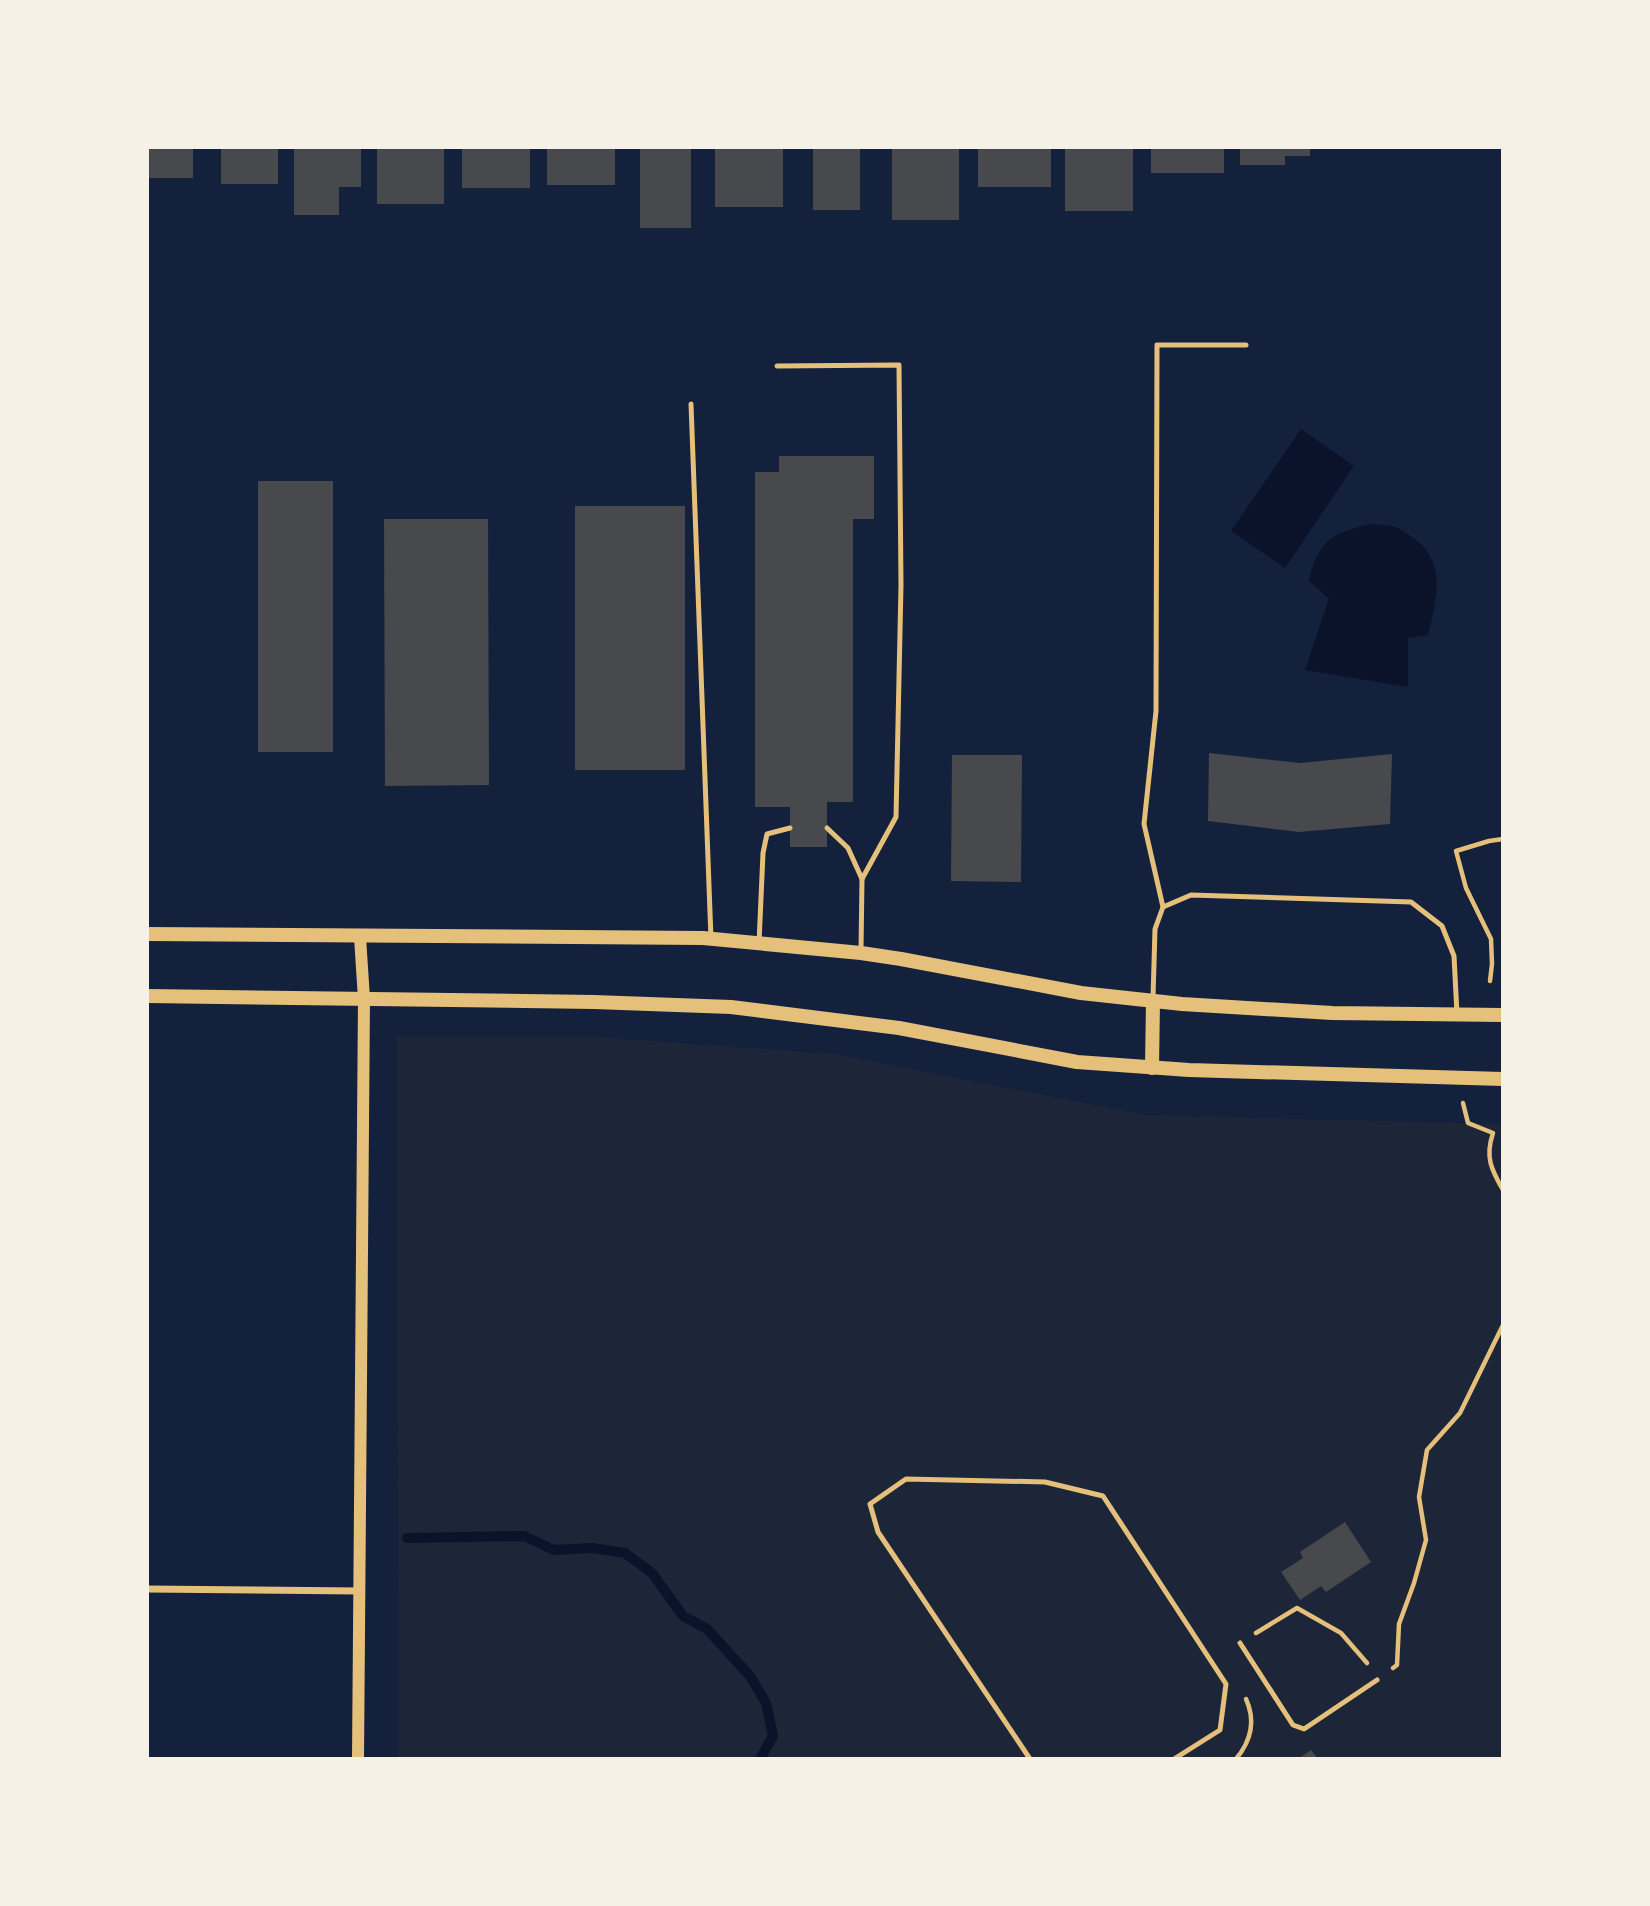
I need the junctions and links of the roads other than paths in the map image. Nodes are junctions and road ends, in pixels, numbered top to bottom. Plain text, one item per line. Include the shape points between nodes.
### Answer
1 (1246, 345) dead end
2 (778, 366) dead end
3 (691, 404) dead end
4 (790, 828) dead end
5 (827, 828) dead end
6 (862, 879) junction
7 (1163, 907) junction
8 (147, 934) edge
9 (360, 937) junction
10 (711, 939) junction
11 (759, 943) junction
12 (861, 953) junction
13 (147, 996) edge
14 (363, 999) junction
15 (1153, 1001) junction
16 (1457, 1014) junction
17 (1502, 1015) edge
18 (1152, 1068) junction
19 (1503, 1079) edge
20 (147, 1589) edge
21 (359, 1591) junction
22 (1240, 1643) road end
23 (1377, 1680) road end
24 (358, 1759) edge
25 (1030, 1759) edge
26 (1174, 1759) edge

1 - 7 lane via 1157,345 1156,711 1144,824
2 - 6 lane via 899,365 897,817
3 - 10 lane
4 - 11 lane via 767,834
5 - 6 lane via 848,848
6 - 12 lane
7 - 15 lane via 1155,929
7 - 16 lane via 1191,895 1411,902 1442,926 1454,956
8 - 9 main road
9 - 10 main road
9 - 14 street
10 - 11 main road
11 - 12 main road
12 - 15 main road via 1081,993
13 - 14 main road
14 - 18 main road via 731,1007 899,1028 1077,1062
14 - 21 street
15 - 16 main road via 1332,1013
15 - 18 main road
16 - 17 main road
18 - 19 main road
20 - 21 street
21 - 24 street
22 - 23 lane via 1293,1726 1304,1729
25 - 26 lane via 878,1532 870,1504 906,1479 1045,1482 1103,1496 1226,1684 1220,1730

